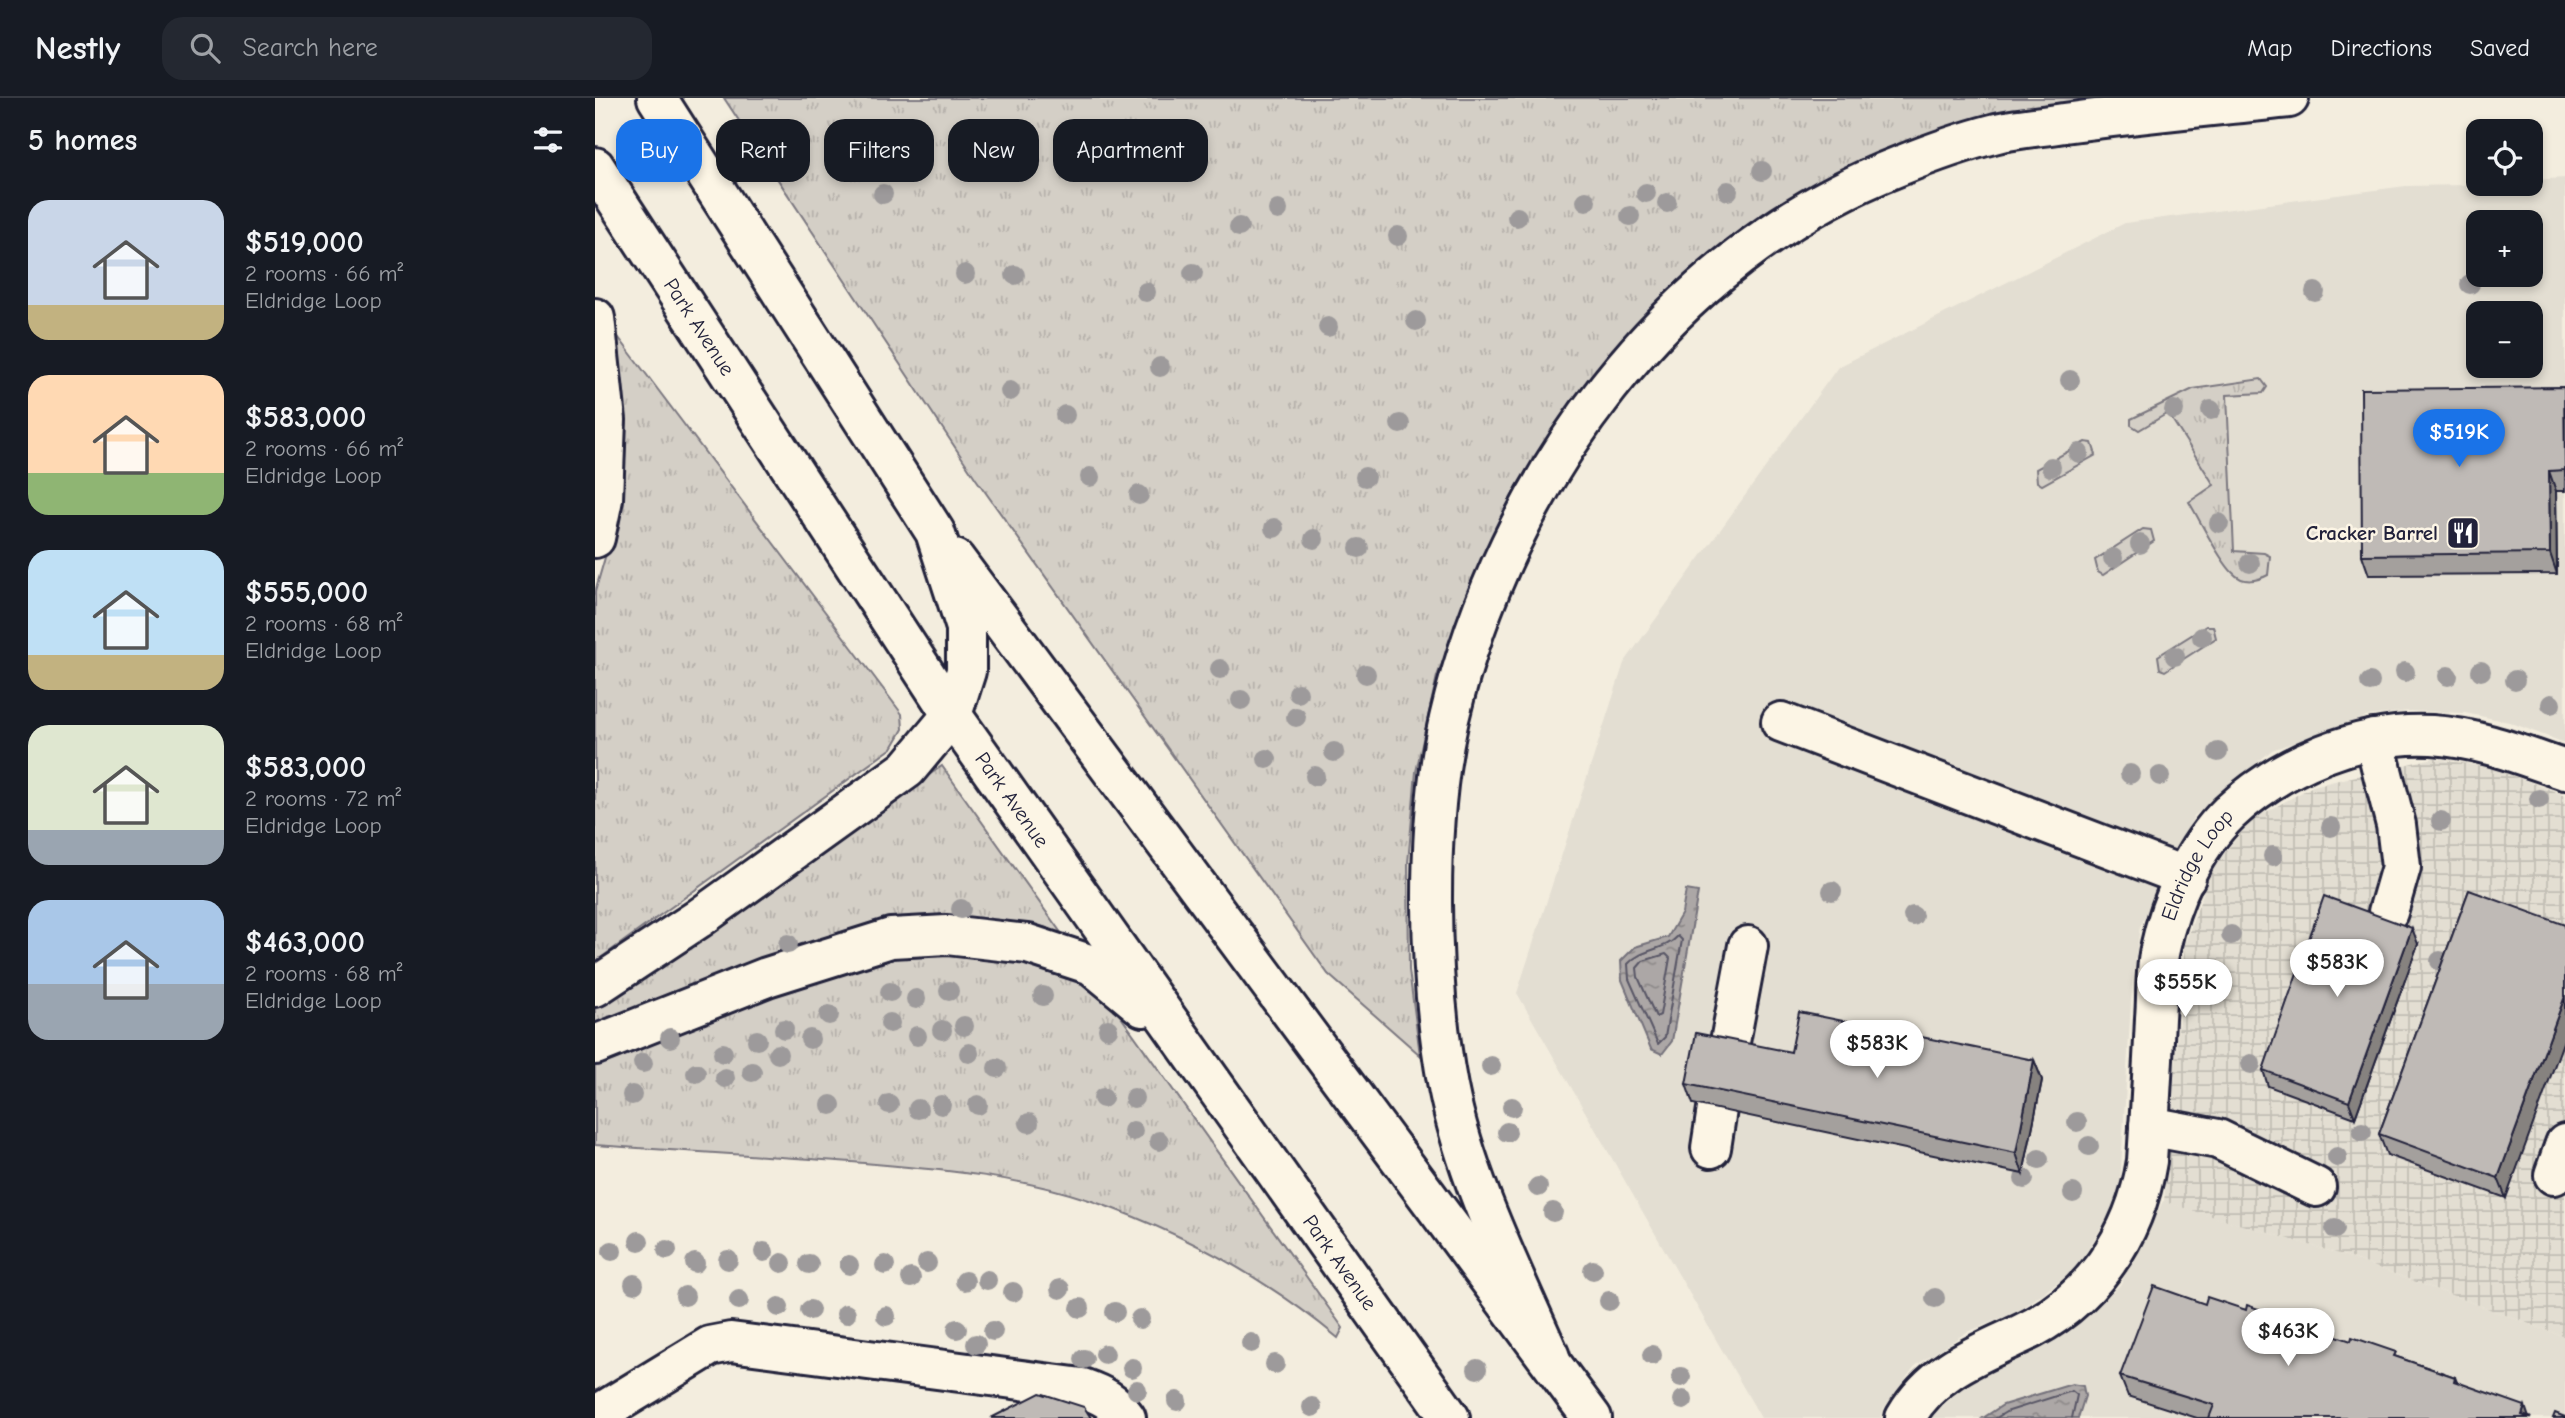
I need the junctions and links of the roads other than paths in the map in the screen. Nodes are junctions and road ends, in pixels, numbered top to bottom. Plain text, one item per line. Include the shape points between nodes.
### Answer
1 (657, 98) edge
2 (2289, 98) edge
3 (595, 167) edge
4 (595, 318) edge
5 (935, 532) junction
6 (595, 537) edge
7 (952, 715) junction
8 (1781, 722) dead end
9 (2374, 739) junction
10 (2565, 770) edge
11 (2186, 877) junction
12 (2388, 912) dead end
13 (1748, 946) dead end
14 (595, 987) edge
15 (1180, 1036) junction
16 (595, 1045) edge
17 (1727, 1058) edge
18 (1717, 1109) edge
19 (2149, 1126) junction
20 (1711, 1148) dead end
21 (2316, 1187) dead end
22 (1550, 1357) junction
23 (595, 1416) edge
24 (1126, 1418) edge
25 (1450, 1418) edge
26 (1593, 1418) edge
27 (1905, 1418) edge

1 - 5 main road
2 - 22 main road via 1995,133 1898,166 1831,197 1743,255 1686,301 1621,369 1535,499 1473,633 1448,722 1437,811 1432,945 1448,1088 1482,1200
3 - 7 main road, Park Avenue
4 - 6 main road via 606,420 603,499
5 - 7 main road via 966,628 966,671
5 - 22 main road
7 - 14 main road via 907,769
7 - 15 main road, Park Avenue
8 - 11 main road
9 - 10 main road, Eldridge Loop via 2432,735 2485,742
9 - 11 main road, Eldridge Loop via 2291,770 2250,796 2213,832
9 - 12 main road via 2396,825 2401,867
11 - 19 main road, Eldridge Loop via 2159,951
13 - 17 main road
15 - 16 main road via 1092,965 1028,944 947,935 891,938 767,977
15 - 25 main road, Park Avenue
18 - 20 main road
19 - 21 main road via 2218,1139
19 - 27 main road, Eldridge Loop via 2135,1212 2101,1271 2050,1319 1954,1364 1931,1384
22 - 26 main road
23 - 24 main road via 710,1346 731,1342 1082,1388 1117,1405

